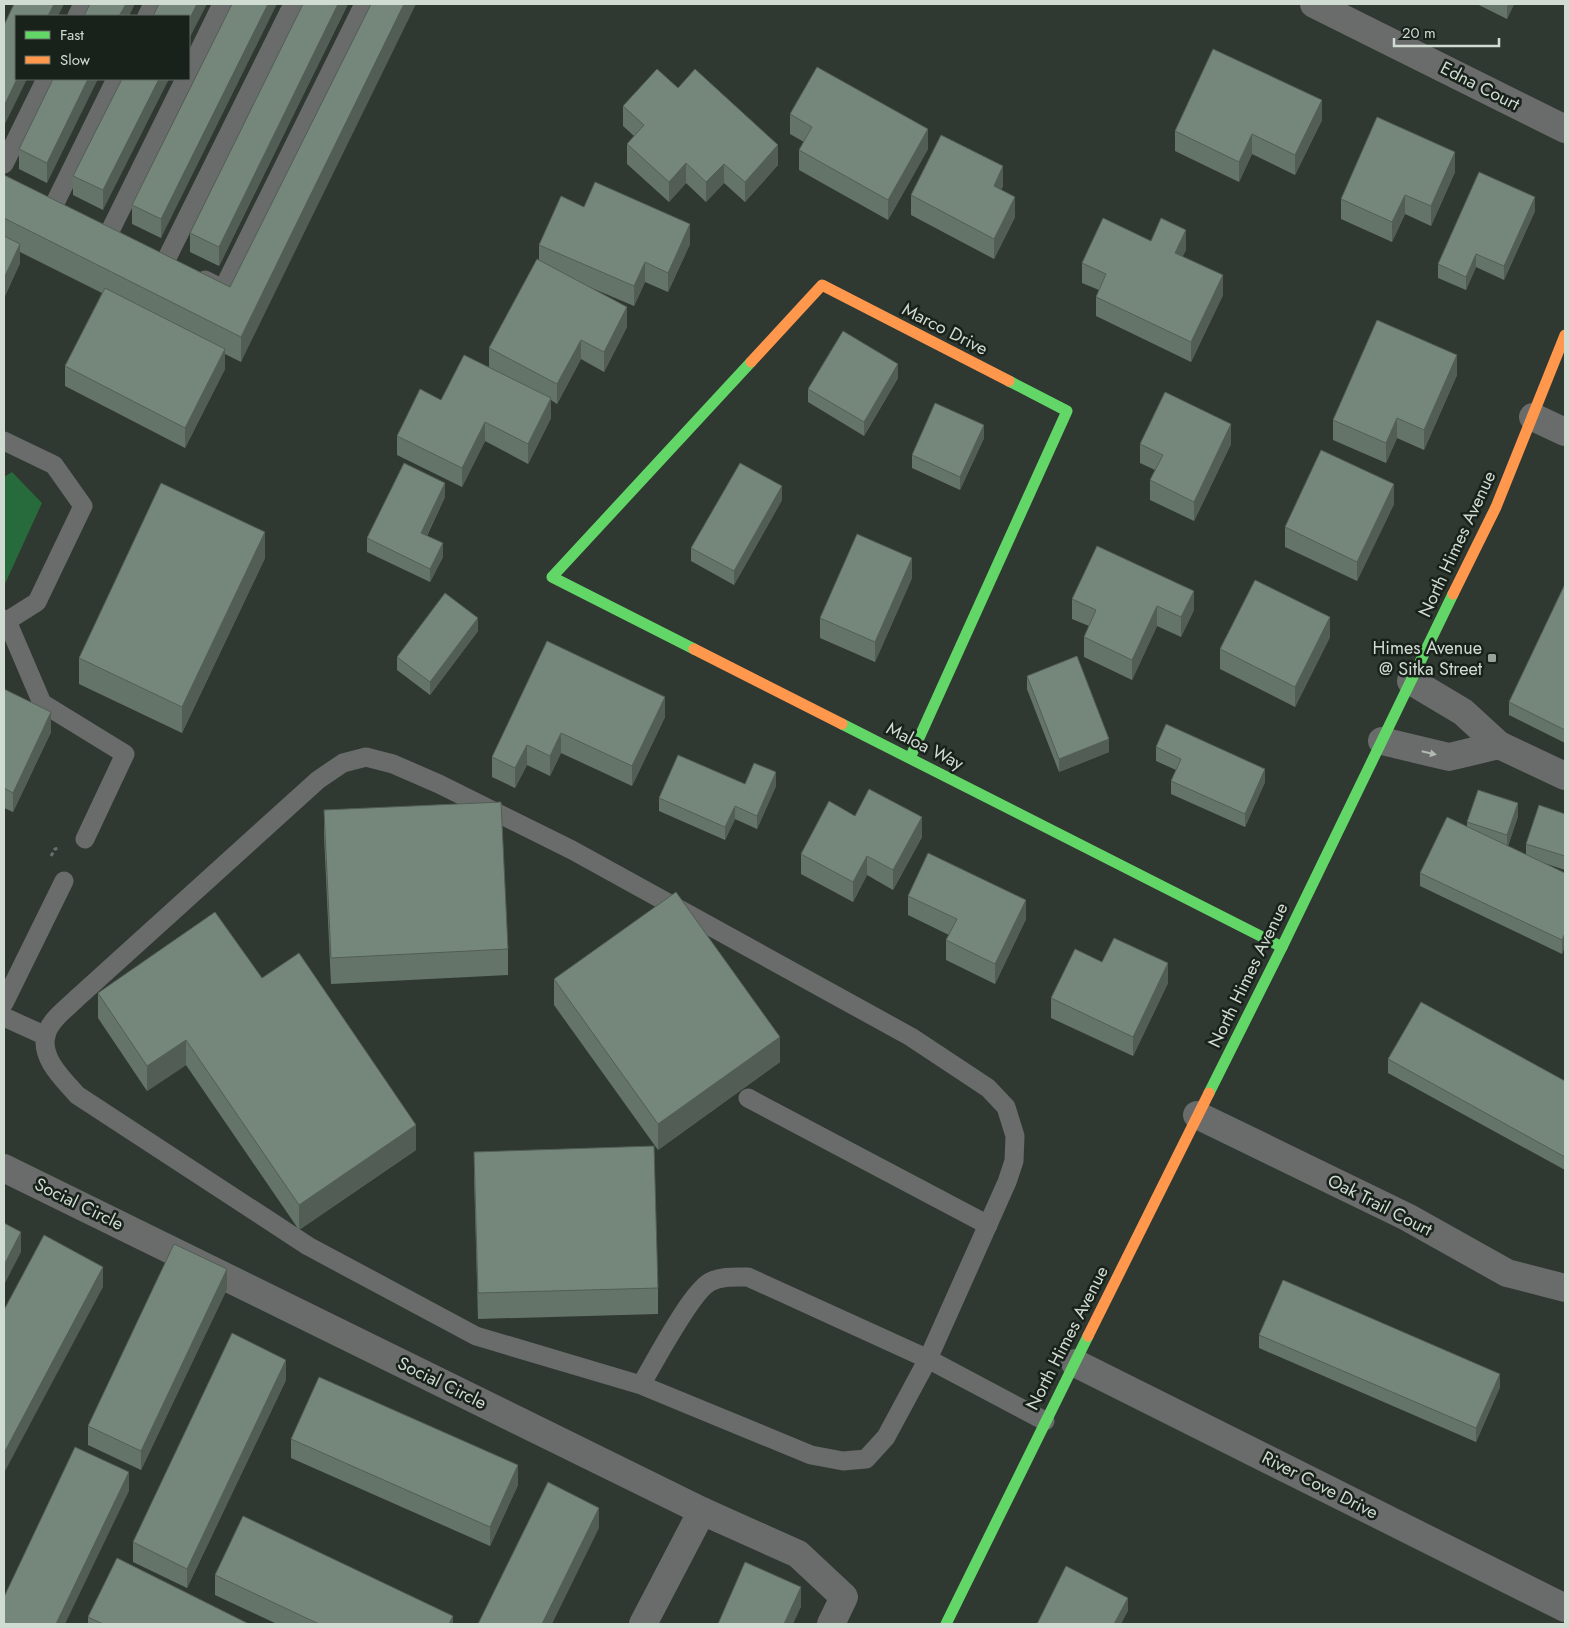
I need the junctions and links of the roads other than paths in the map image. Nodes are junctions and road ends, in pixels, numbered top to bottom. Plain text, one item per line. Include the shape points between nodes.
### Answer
1 (154, 4) edge
2 (222, 4) edge
3 (293, 4) edge
4 (364, 4) edge
5 (1314, 4) edge
6 (148, 15) edge
7 (190, 70) edge
8 (46, 80) edge
9 (116, 80) edge
10 (185, 80) edge
11 (1565, 129) edge
12 (4, 164) edge
13 (38, 194) edge
14 (110, 231) edge
15 (1565, 335) edge
16 (1533, 417) junction
17 (1565, 432) edge
18 (4, 441) edge
19 (552, 577) joint
20 (6, 620) edge
21 (1412, 681) junction
22 (1382, 741) junction
23 (1499, 745) junction
24 (910, 758) junction
25 (1565, 776) edge
26 (85, 840) dead end
27 (64, 881) dead end
28 (1282, 946) junction
29 (4, 1004) edge
30 (4, 1017) edge
31 (46, 1036) junction
32 (748, 1098) dead end
33 (1197, 1115) junction
34 (4, 1168) edge
35 (988, 1225) junction
36 (1565, 1288) edge
37 (928, 1359) junction
38 (1075, 1363) junction
39 (641, 1385) junction
40 (1045, 1421) junction
41 (702, 1511) junction
42 (1565, 1608) edge
43 (643, 1624) edge
44 (831, 1624) edge
45 (946, 1624) edge

1 - 6 lane
2 - 7 lane
3 - 4 lane via 172,263 223,289
5 - 11 street, Edna Court
8 - 12 lane
9 - 13 lane via 63,207
10 - 14 lane
15 - 16 street, North Himes Avenue
16 - 17 street
16 - 21 street, North Himes Avenue via 1496,507
18 - 20 lane via 54,464 83,506 37,602
19 - 24 street, Maloa Way
19 - 24 street, Marco Drive via 822,285 1067,412
20 - 26 lane via 42,703 125,754
21 - 22 street, North Himes Avenue
21 - 23 street via 1463,712
22 -> 23 street via 1449,758
22 - 28 street, North Himes Avenue
23 - 25 street
24 - 28 street, Maloa Way
27 - 29 lane
28 - 33 street, North Himes Avenue
30 - 31 lane
31 - 35 lane via 59,1015 318,780 343,763 366,758 393,764 439,784 572,850 911,1037 988,1088 1006,1107 1015,1136 1014,1161
31 - 39 lane via 47,1052 54,1070 77,1095 308,1246 476,1336
32 - 35 lane
33 - 36 street, Oak Trail Court via 1407,1217 1507,1273
33 - 38 street, North Himes Avenue
34 - 41 street, Social Circle
35 - 37 lane
37 - 39 lane via 886,1436 866,1458 843,1461 811,1455
37 - 39 lane via 748,1276 726,1277 709,1282 694,1296
37 - 40 lane
38 - 40 street, North Himes Avenue
38 - 42 street, River Cove Drive
40 - 45 street, North Himes Avenue
41 - 43 street
41 - 44 street, Social Circle via 798,1554 844,1597

